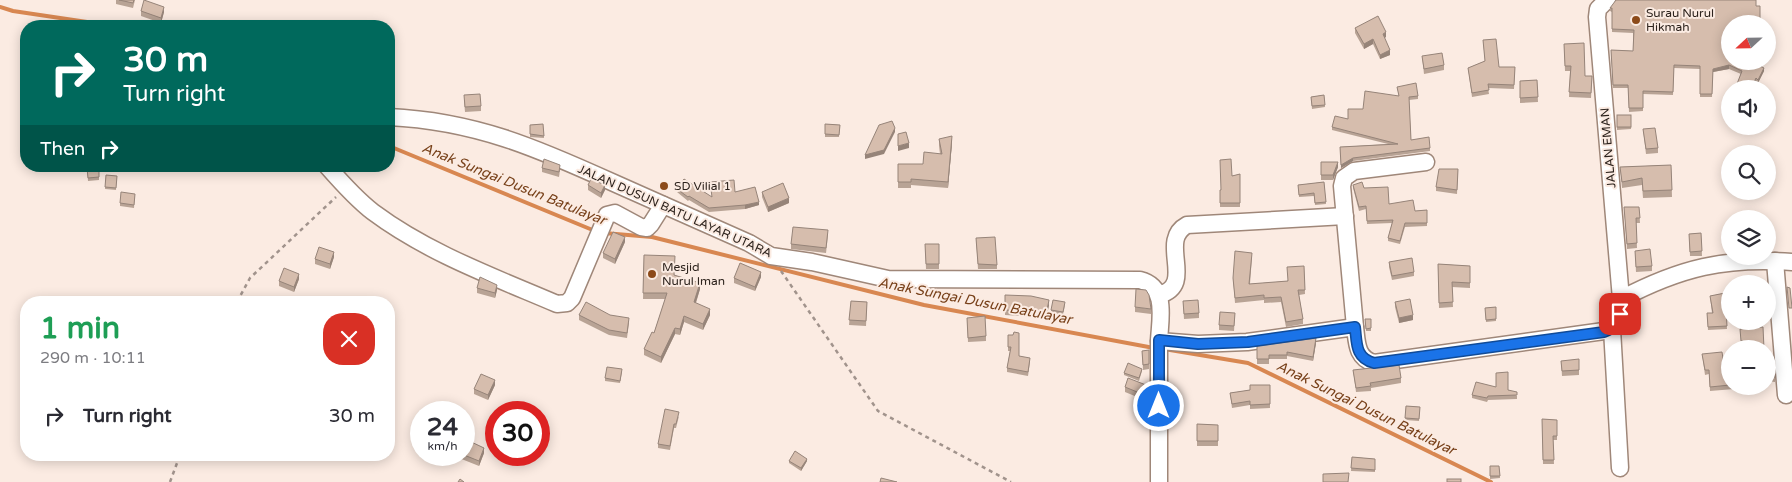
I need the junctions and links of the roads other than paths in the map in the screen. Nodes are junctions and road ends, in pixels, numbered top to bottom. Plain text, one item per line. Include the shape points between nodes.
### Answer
1 (1607, 0) edge
2 (395, 118) edge
3 (1426, 162) dead end
4 (332, 172) edge
5 (663, 205) junction
6 (1345, 216) junction
7 (1776, 261) edge
8 (1792, 262) edge
9 (1721, 263) edge
10 (1775, 265) edge
11 (1159, 295) junction
12 (1620, 304) junction
13 (1355, 327) junction
14 (1612, 329) junction
15 (1159, 340) junction
16 (1786, 395) dead end
17 (1620, 468) dead end
18 (1159, 482) edge

1 - 12 street, JALAN EMAN via 1598,8 1597,17
2 - 5 street, JALAN DUSUN BATU LAYAR UTARA via 444,123 510,139
3 - 6 street via 1350,173 1343,182
4 - 5 street via 371,211 399,230 431,248 557,304 572,298 607,215 615,213 647,228
5 - 11 street, JALAN DUSUN BATU LAYAR UTARA via 771,256 888,279 1140,280 1150,284
6 - 11 street via 1187,225 1175,237 1174,285
6 - 13 street
7 - 8 street
9 - 12 street via 1657,281
10 - 16 street
11 - 15 street
12 - 14 street via 1618,322
13 - 14 street via 1360,356 1374,363
13 - 15 street via 1248,342 1198,344
14 - 17 street
15 - 18 street

